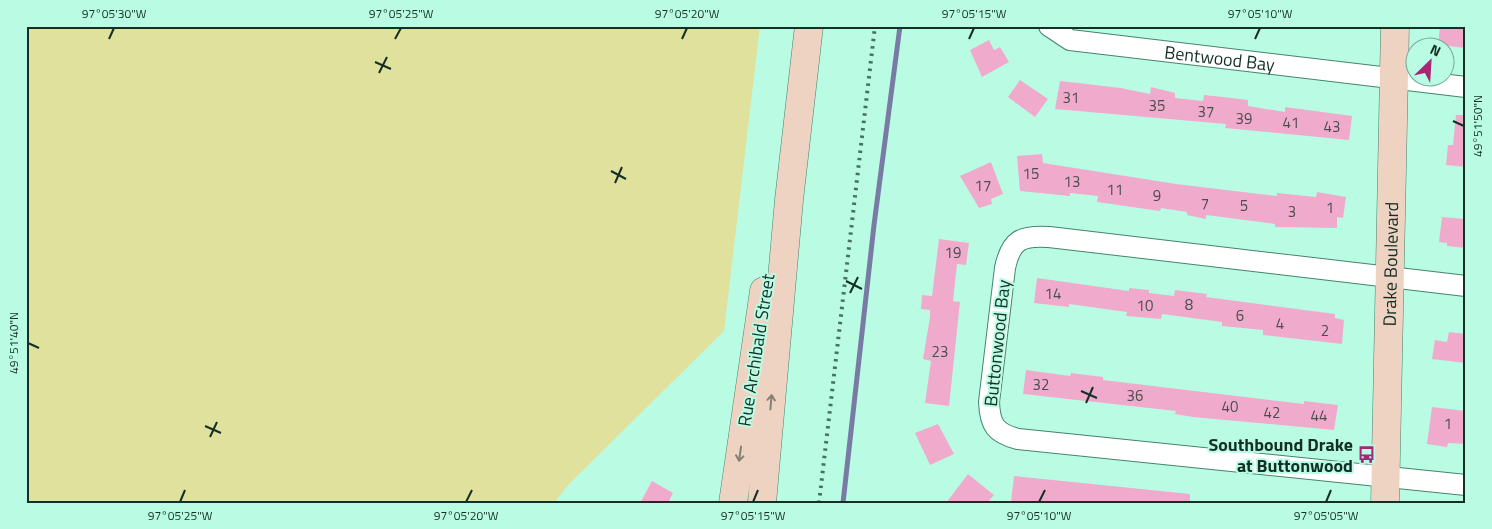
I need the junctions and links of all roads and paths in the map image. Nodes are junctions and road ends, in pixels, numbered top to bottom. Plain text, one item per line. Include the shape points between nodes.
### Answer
1 (809, 26) edge
2 (1049, 26) edge
3 (1395, 26) edge
4 (1395, 78) junction
5 (1466, 86) edge
6 (789, 200) junction
7 (1390, 277) junction
8 (1466, 286) edge
9 (1386, 476) junction
10 (1466, 485) edge
11 (733, 503) edge
12 (762, 503) edge
13 (1384, 503) edge

1 - 6 main road, Rue Archibald Street
2 - 4 street, Bentwood Bay via 1070,40
3 - 4 main road, Drake Boulevard
4 - 5 street, Bentwood Bay
4 - 7 main road, Drake Boulevard
6 -> 11 main road, Rue Archibald Street via 766,279
12 -> 6 main road, Rue Archibald Street
7 - 8 street, Buttonwood Bay
7 - 9 main road, Drake Boulevard
7 - 9 street, Buttonwood Bay via 1049,237 1021,238 1011,248 1005,268 990,402 990,417 998,432 1018,439
9 - 10 street, Buttonwood Bay
9 - 13 main road, Drake Boulevard

